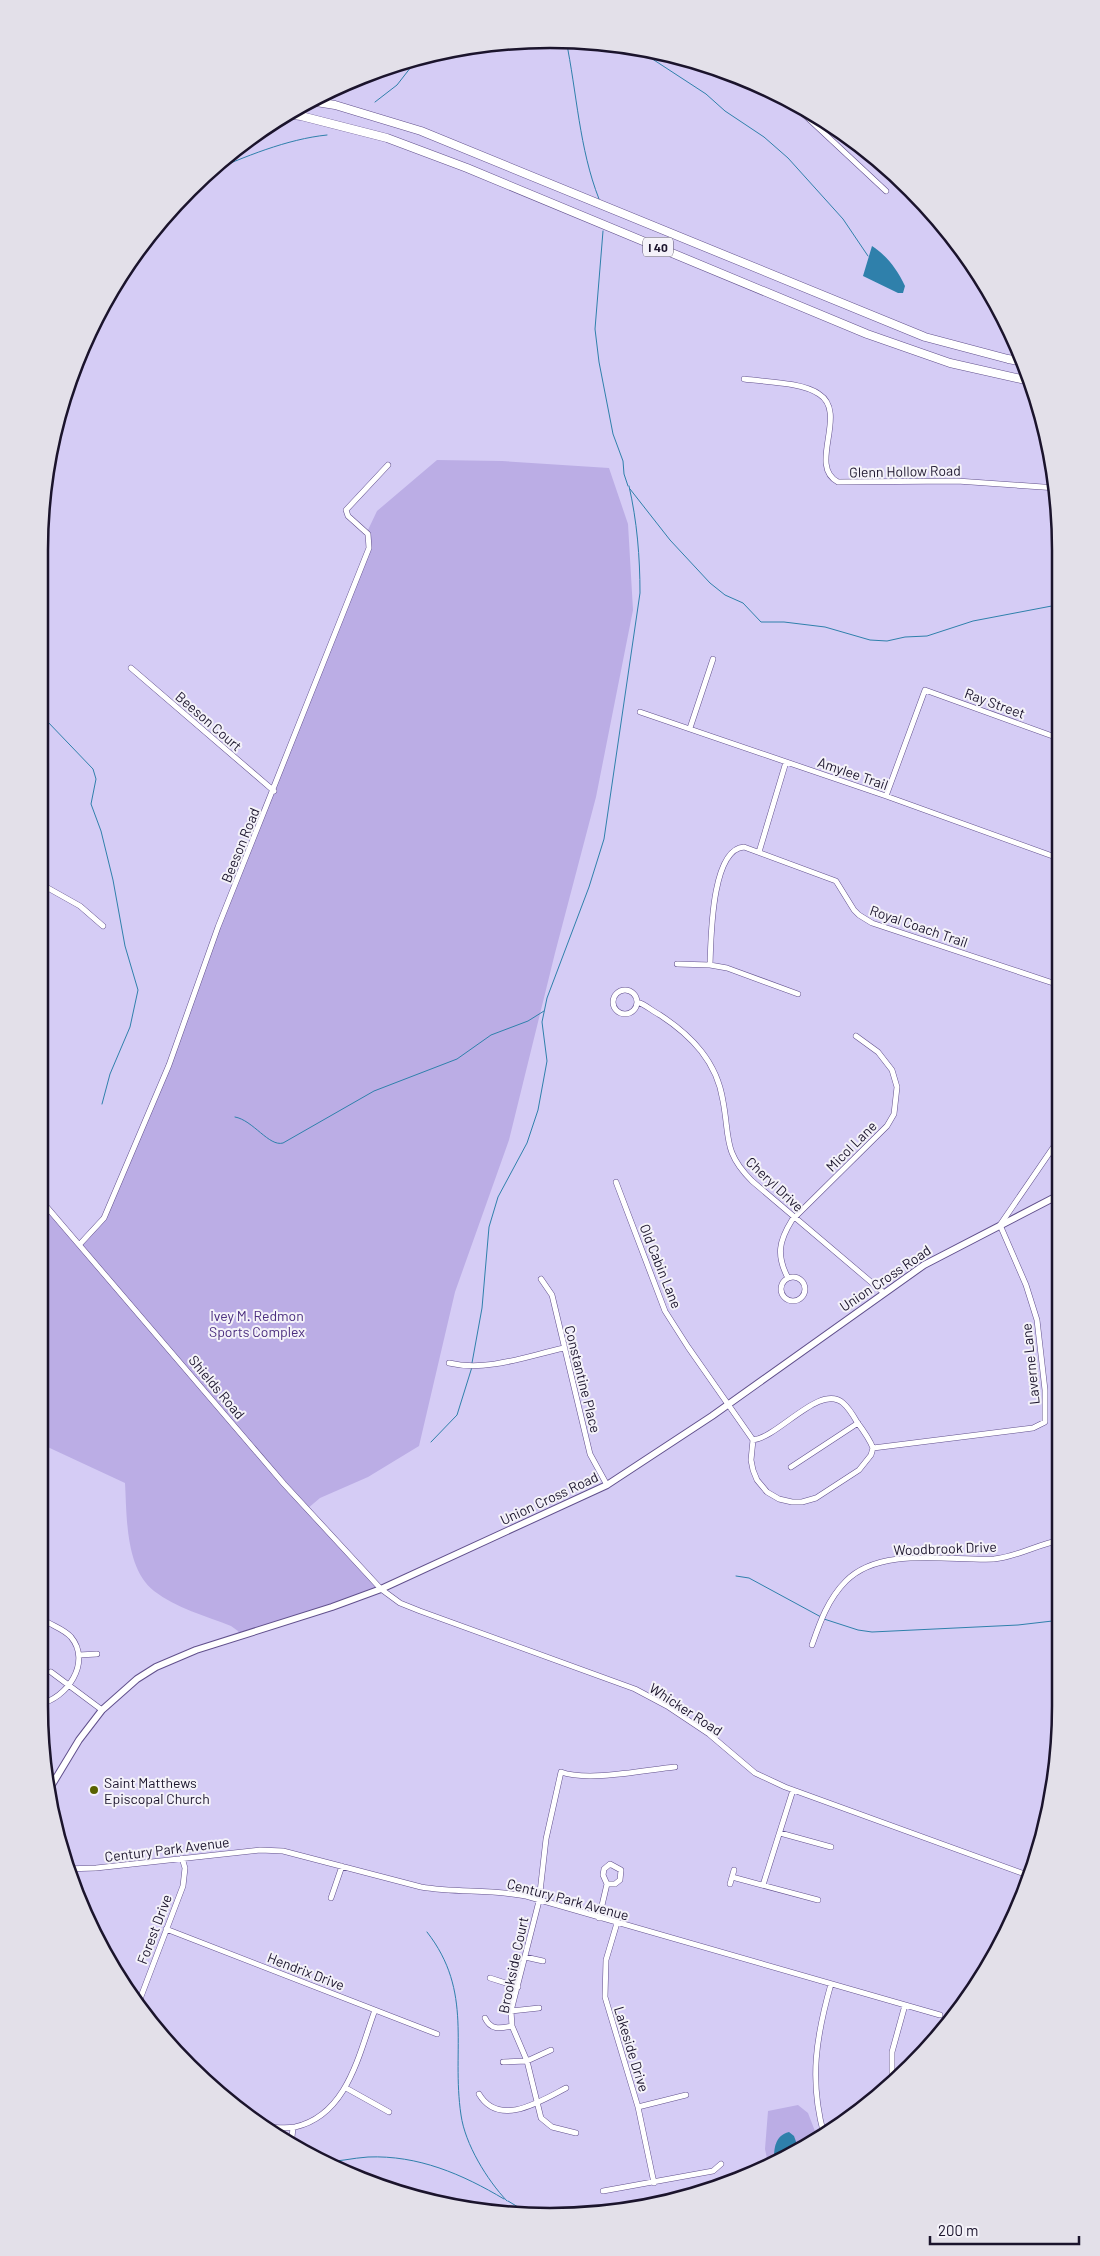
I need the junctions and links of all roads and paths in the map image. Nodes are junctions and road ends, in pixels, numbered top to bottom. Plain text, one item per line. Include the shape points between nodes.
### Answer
1 (320, 103) edge
2 (298, 116) edge
3 (811, 121) edge
4 (886, 191) dead end
5 (1015, 360) edge
6 (744, 378) dead end
7 (1023, 379) edge
8 (388, 465) dead end
9 (1048, 487) edge
10 (713, 659) dead end
11 (131, 668) dead end
12 (640, 712) dead end
13 (690, 728) junction
14 (1052, 736) edge
15 (786, 762) junction
16 (274, 791) junction
17 (886, 796) junction
18 (759, 852) junction
19 (1052, 856) edge
20 (48, 888) edge
21 (104, 926) dead end
22 (677, 964) dead end
23 (710, 965) junction
24 (1052, 983) edge
25 (798, 994) dead end
26 (637, 1002) junction
27 (856, 1036) dead end
28 (1052, 1149) edge
29 (616, 1182) dead end
30 (1052, 1199) edge
31 (48, 1208) edge
32 (795, 1218) junction
33 (1000, 1225) junction
34 (80, 1244) junction
35 (541, 1278) dead end
36 (788, 1278) junction
37 (884, 1293) junction
38 (564, 1348) junction
39 (449, 1363) dead end
40 (727, 1405) junction
41 (858, 1423) junction
42 (753, 1440) junction
43 (873, 1448) junction
44 (791, 1467) dead end
45 (607, 1485) junction
46 (1052, 1543) edge
47 (381, 1589) junction
48 (48, 1623) edge
49 (812, 1645) dead end
50 (96, 1654) dead end
51 (79, 1655) junction
52 (51, 1672) dead end
53 (70, 1685) junction
54 (48, 1702) edge
55 (102, 1710) junction
56 (675, 1767) dead end
57 (54, 1782) edge
58 (794, 1790) junction
59 (780, 1833) junction
60 (831, 1847) dead end
61 (182, 1858) junction
62 (342, 1866) junction
63 (75, 1869) edge
64 (734, 1870) dead end
65 (1024, 1874) edge
66 (732, 1877) junction
67 (607, 1884) dead end
68 (730, 1884) dead end
69 (763, 1886) junction
70 (331, 1898) dead end
71 (818, 1900) dead end
72 (539, 1901) junction
73 (599, 1918) junction
74 (617, 1923) junction
75 (166, 1929) junction
76 (525, 1957) junction
77 (543, 1961) dead end
78 (490, 1978) dead end
79 (831, 1984) junction
80 (518, 1987) junction
81 (141, 1998) edge
82 (905, 2005) junction
83 (539, 2008) dead end
84 (375, 2010) junction
85 (511, 2011) junction
86 (940, 2015) dead end
87 (485, 2018) dead end
88 (512, 2026) junction
89 (437, 2034) dead end
90 (551, 2050) dead end
91 (527, 2061) junction
92 (503, 2062) dead end
93 (892, 2073) edge
94 (346, 2088) junction
95 (566, 2088) dead end
96 (479, 2094) dead end
97 (686, 2095) dead end
98 (536, 2104) junction
99 (638, 2107) junction
100 (389, 2112) dead end
101 (277, 2127) edge
102 (293, 2128) junction
103 (822, 2128) edge
104 (576, 2133) dead end
105 (292, 2137) edge
106 (721, 2164) dead end
107 (654, 2183) junction
108 (604, 2190) dead end

1 - 5 highway, I 40 via 421,131 925,337
2 - 7 highway, I 40 via 387,138 467,168 867,334 950,363
3 - 4 street
6 - 9 street, Glenn Hollow Road via 808,389 824,397 830,416 827,468 838,482 967,481
8 - 16 street, Beeson Road via 346,510 348,516 368,534 369,548
10 - 13 street
11 - 16 street, Beeson Court
12 - 13 street, Amylee Trail
13 - 15 street, Amylee Trail
14 - 17 street, Ray Street via 925,690
15 - 17 street, Amylee Trail
15 - 18 street
16 - 34 street, Beeson Road via 218,927 169,1065 104,1218
17 - 19 street, Amylee Trail
18 - 23 street, Royal Coach Trail via 736,848 724,867 714,899
18 - 24 street, Royal Coach Trail via 836,881 854,910 872,923
20 - 21 street via 80,906
22 - 23 street
23 - 25 street
26 - 26 street via 631,992 624,990 617,993 613,1004 624,1014 632,1012
26 - 32 street, Cheryl Drive via 675,1025 705,1055 724,1101 728,1146 735,1161 752,1182
27 - 32 street, Micol Lane via 878,1052 896,1078 898,1097 894,1114 887,1126
28 - 33 street
29 - 40 street, Old Cabin Lane via 665,1311
30 - 33 main road, Union Cross Road
31 - 34 street, Shields Road
32 - 36 street, Micol Lane via 783,1235 780,1246 782,1266
32 - 37 street, Cheryl Drive
33 - 37 main road, Union Cross Road via 924,1265
33 - 43 street, Laverne Lane via 1037,1320 1045,1390 1045,1422 1033,1428
34 - 47 street, Shields Road via 284,1484
35 - 38 street, Constantine Place via 552,1295
36 - 36 street via 782,1283 781,1291 789,1300 797,1300 803,1296 805,1285 800,1279
37 - 40 main road, Union Cross Road
38 - 39 street via 480,1367
38 - 45 street, Constantine Place via 590,1454
40 - 42 street, Old Cabin Lane
40 - 45 main road, Union Cross Road
41 - 42 street via 842,1402 826,1398 760,1439
41 - 43 street
41 - 44 street
42 - 43 street via 751,1460 757,1480 767,1492 792,1502 816,1498 839,1483 868,1461
45 - 47 main road, Union Cross Road
46 - 49 street, Woodbrook Drive via 995,1559 907,1558 876,1564 852,1576 838,1591 824,1612
47 - 55 main road, Union Cross Road via 196,1650 156,1667
47 - 58 street, Whicker Road via 409,1607 635,1689 709,1734 755,1773
48 - 51 street via 69,1635
50 - 51 street
51 - 53 street via 79,1667
52 - 53 street
53 - 54 street
53 - 55 street
55 - 57 main road, Union Cross Road
56 - 72 street, Brookside Court via 591,1776 561,1772 546,1839
58 - 59 street
58 - 65 street, Whicker Road
59 - 60 street
59 - 69 street
61 - 62 street, Century Park Avenue via 268,1850 306,1855
61 - 63 street, Century Park Avenue
61 - 75 street, Forest Drive via 185,1879
62 - 70 street
62 - 72 street, Century Park Avenue via 441,1891 514,1894
64 - 66 street
66 - 68 street
66 - 69 street
67 - 73 street
69 - 71 street
72 - 73 street, Century Park Avenue
72 - 76 street, Brookside Court
73 - 74 street, Century Park Avenue
74 - 79 street, Century Park Avenue
74 - 99 street, Lakeside Drive via 606,1960 605,1997
75 - 81 street, Forest Drive
75 - 84 street, Hendrix Drive
76 - 77 street
76 - 80 street, Brookside Court
78 - 80 street
79 - 82 street, Century Park Avenue
79 - 103 street via 820,2026 815,2065 817,2104
80 - 85 street, Brookside Court
82 - 86 street, Century Park Avenue
82 - 93 street via 892,2052
83 - 85 street
84 - 89 street, Hendrix Drive
84 - 94 street
85 - 88 street, Brookside Court
87 - 88 street via 494,2028
88 - 91 street, Brookside Court
90 - 91 street
91 - 92 street
91 - 98 street, Brookside Court
94 - 100 street
94 - 102 street via 321,2114
95 - 98 street
96 - 98 street via 488,2105 503,2110 515,2111
97 - 99 street
98 - 104 street, Brookside Court via 541,2118 548,2124
99 - 107 street, Lakeside Drive
101 - 102 street
102 - 105 street
106 - 107 street via 713,2171
107 - 108 street

